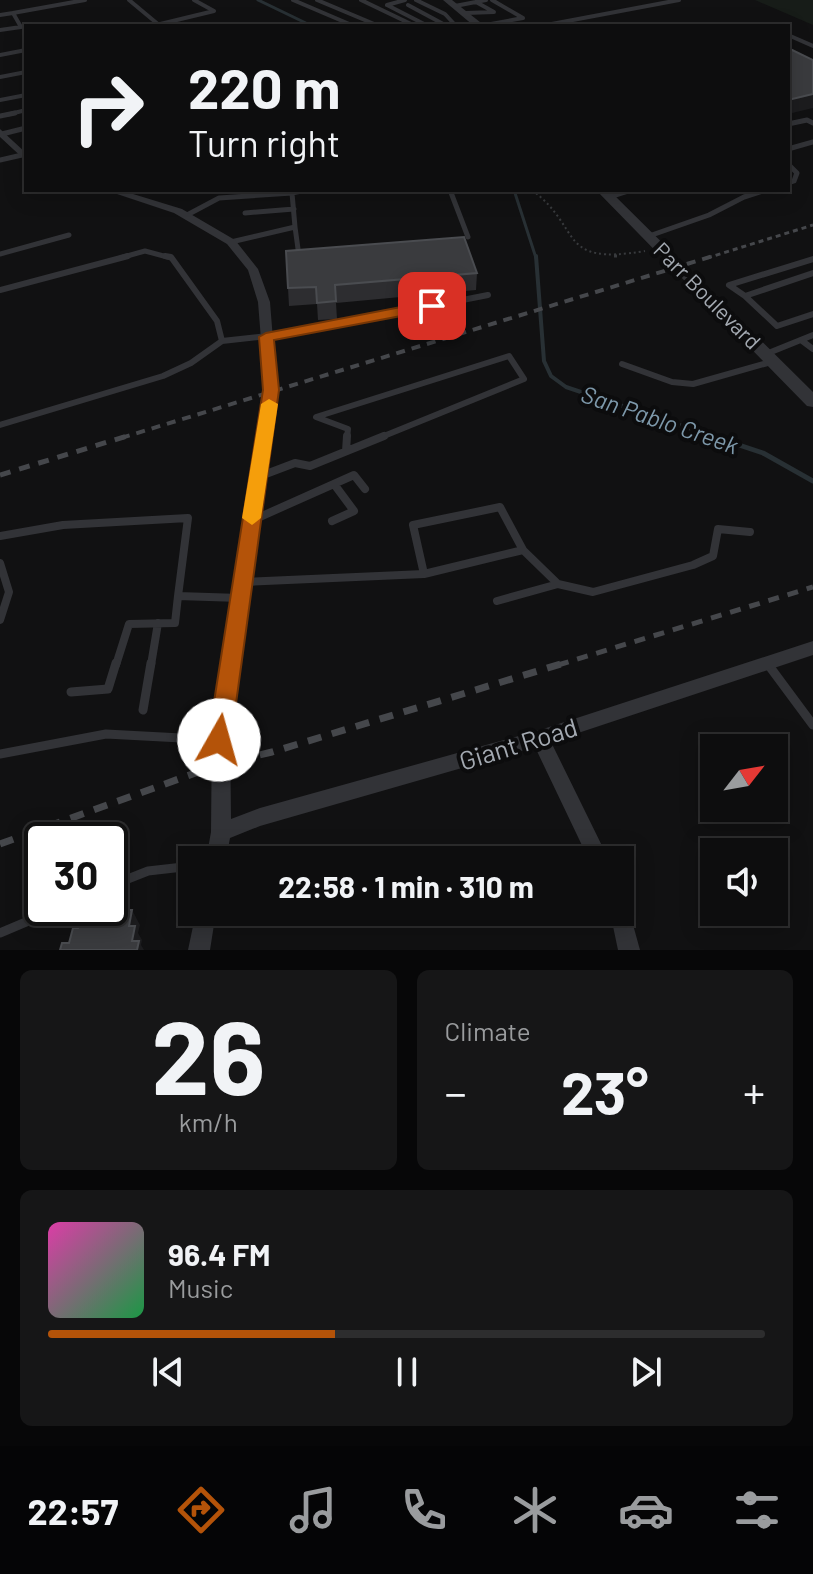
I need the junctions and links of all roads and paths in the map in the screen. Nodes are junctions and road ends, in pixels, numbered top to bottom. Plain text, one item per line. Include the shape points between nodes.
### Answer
1 (85, 0) edge
2 (129, 0) edge
3 (194, 0) edge
4 (293, 0) edge
5 (317, 0) edge
6 (361, 0) edge
7 (416, 0) edge
8 (486, 0) edge
9 (492, 0) edge
10 (679, 0) edge
11 (407, 2) edge
12 (476, 2) edge
13 (451, 3) edge
14 (13, 13) junction
15 (488, 13) junction
16 (0, 15) edge
17 (475, 21) edge
18 (158, 24) edge
19 (163, 24) edge
20 (349, 24) edge
21 (374, 24) edge
22 (411, 24) dead end
23 (424, 24) edge
24 (444, 24) edge
25 (454, 24) edge
26 (552, 24) edge
27 (0, 30) edge
28 (790, 36) edge
29 (813, 46) edge
30 (24, 50) edge
31 (0, 55) edge
32 (24, 72) edge
33 (0, 77) edge
34 (24, 95) edge
35 (0, 100) edge
36 (24, 110) edge
37 (0, 116) edge
38 (813, 123) edge
39 (790, 124) edge
40 (24, 128) edge
41 (1, 133) edge
42 (813, 142) edge
43 (790, 148) edge
44 (24, 156) edge
45 (0, 160) edge
46 (790, 166) edge
47 (790, 182) edge
48 (116, 192) edge
49 (297, 192) edge
50 (451, 192) edge
51 (535, 192) edge
52 (760, 192) edge
53 (292, 193) junction
54 (606, 194) edge
55 (294, 209) junction
56 (245, 213) dead end
57 (187, 215) junction
58 (295, 227) junction
59 (69, 235) dead end
60 (468, 237) edge
61 (231, 242) junction
62 (655, 242) junction
63 (0, 254) edge
64 (299, 257) edge
65 (813, 259) edge
66 (813, 273) edge
67 (0, 290) edge
68 (488, 295) dead end
69 (745, 296) junction
70 (813, 314) edge
71 (813, 335) edge
72 (266, 337) junction
73 (801, 340) junction
74 (222, 341) junction
75 (813, 349) edge
76 (769, 357) junction
77 (622, 364) dead end
78 (813, 402) edge
79 (0, 425) edge
80 (346, 451) junction
81 (258, 477) junction
82 (334, 484) junction
83 (365, 489) dead end
84 (251, 521) junction
85 (332, 521) dead end
86 (750, 532) dead end
87 (0, 536) edge
88 (523, 550) junction
89 (0, 563) edge
90 (424, 574) junction
91 (242, 582) junction
92 (558, 584) junction
93 (178, 596) junction
94 (240, 598) junction
95 (497, 601) dead end
96 (0, 620) edge
97 (158, 623) junction
98 (813, 648) edge
99 (767, 663) junction
100 (71, 692) dead end
101 (143, 710) dead end
102 (813, 725) edge
103 (540, 738) junction
104 (219, 740) junction
105 (0, 754) edge
106 (221, 832) junction
107 (218, 846) edge
108 (592, 846) edge
109 (178, 868) edge
110 (128, 879) edge
111 (24, 923) edge
112 (203, 926) edge
113 (624, 926) edge
114 (0, 933) edge
115 (199, 950) edge
116 (629, 950) edge

1 - 14 lane
2 - 18 lane
3 - 19 lane via 214,11
4 - 20 lane
5 - 21 lane
6 - 22 lane
7 - 25 lane
8 - 12 lane
9 - 17 lane via 523,18
10 - 26 lane
11 - 23 lane via 387,5
11 - 24 lane
12 - 13 lane
12 - 15 lane via 494,12
13 - 17 street
14 - 16 lane
14 - 27 lane via 21,27
15 - 17 lane
15 - 17 lane
28 - 29 lane
30 - 31 lane
32 - 33 lane
34 - 35 lane
36 - 37 lane
38 - 39 lane
40 - 41 lane
41 - 44 street
42 - 43 lane
44 - 45 lane
46 - 47 lane via 797,173
48 - 57 street
49 - 53 lane
50 - 60 lane
51 - 62 path via 552,205 569,238 585,251 616,256
52 - 62 lane
53 - 55 lane
53 - 57 lane via 219,198
54 - 62 street, Parr Boulevard
55 - 56 lane
55 - 58 lane
57 - 61 street
58 - 61 lane
58 - 64 lane
59 - 63 lane
61 - 72 street via 259,284
62 - 76 street, Parr Boulevard
65 - 69 lane via 729,285
66 - 69 lane
67 - 74 lane via 145,251 171,257 217,321
68 - 72 lane
69 - 70 lane via 777,326
71 - 73 lane
72 - 74 lane
72 - 81 street via 271,390
73 - 75 lane
73 - 76 lane
74 - 79 lane via 163,376
76 - 77 lane via 693,384
76 - 78 street, Parr Boulevard
80 - 80 lane via 509,385 524,379 509,356 316,417 348,429
80 - 81 lane via 310,466 295,463
81 - 84 street
82 - 83 lane via 354,475
82 - 84 lane
82 - 85 lane via 354,511
84 - 91 street
86 - 92 lane via 718,529 713,556 693,565 593,592
87 - 93 lane via 63,525 188,518
88 - 90 lane
88 - 90 lane via 500,507 413,525
88 - 92 lane
89 - 96 lane via 9,592
90 - 91 lane
91 - 94 street
92 - 95 lane
93 - 94 lane
93 - 97 lane via 175,623
94 - 104 street
97 - 100 lane via 129,624 108,689
97 - 101 lane
98 - 99 street, Giant Road
99 - 102 lane
99 - 103 street, Giant Road
103 - 106 street, Giant Road
103 - 108 street
104 - 105 lane via 106,734
104 - 106 street
106 - 107 street
109 - 110 lane
111 - 114 lane
112 - 115 street
113 - 116 street

